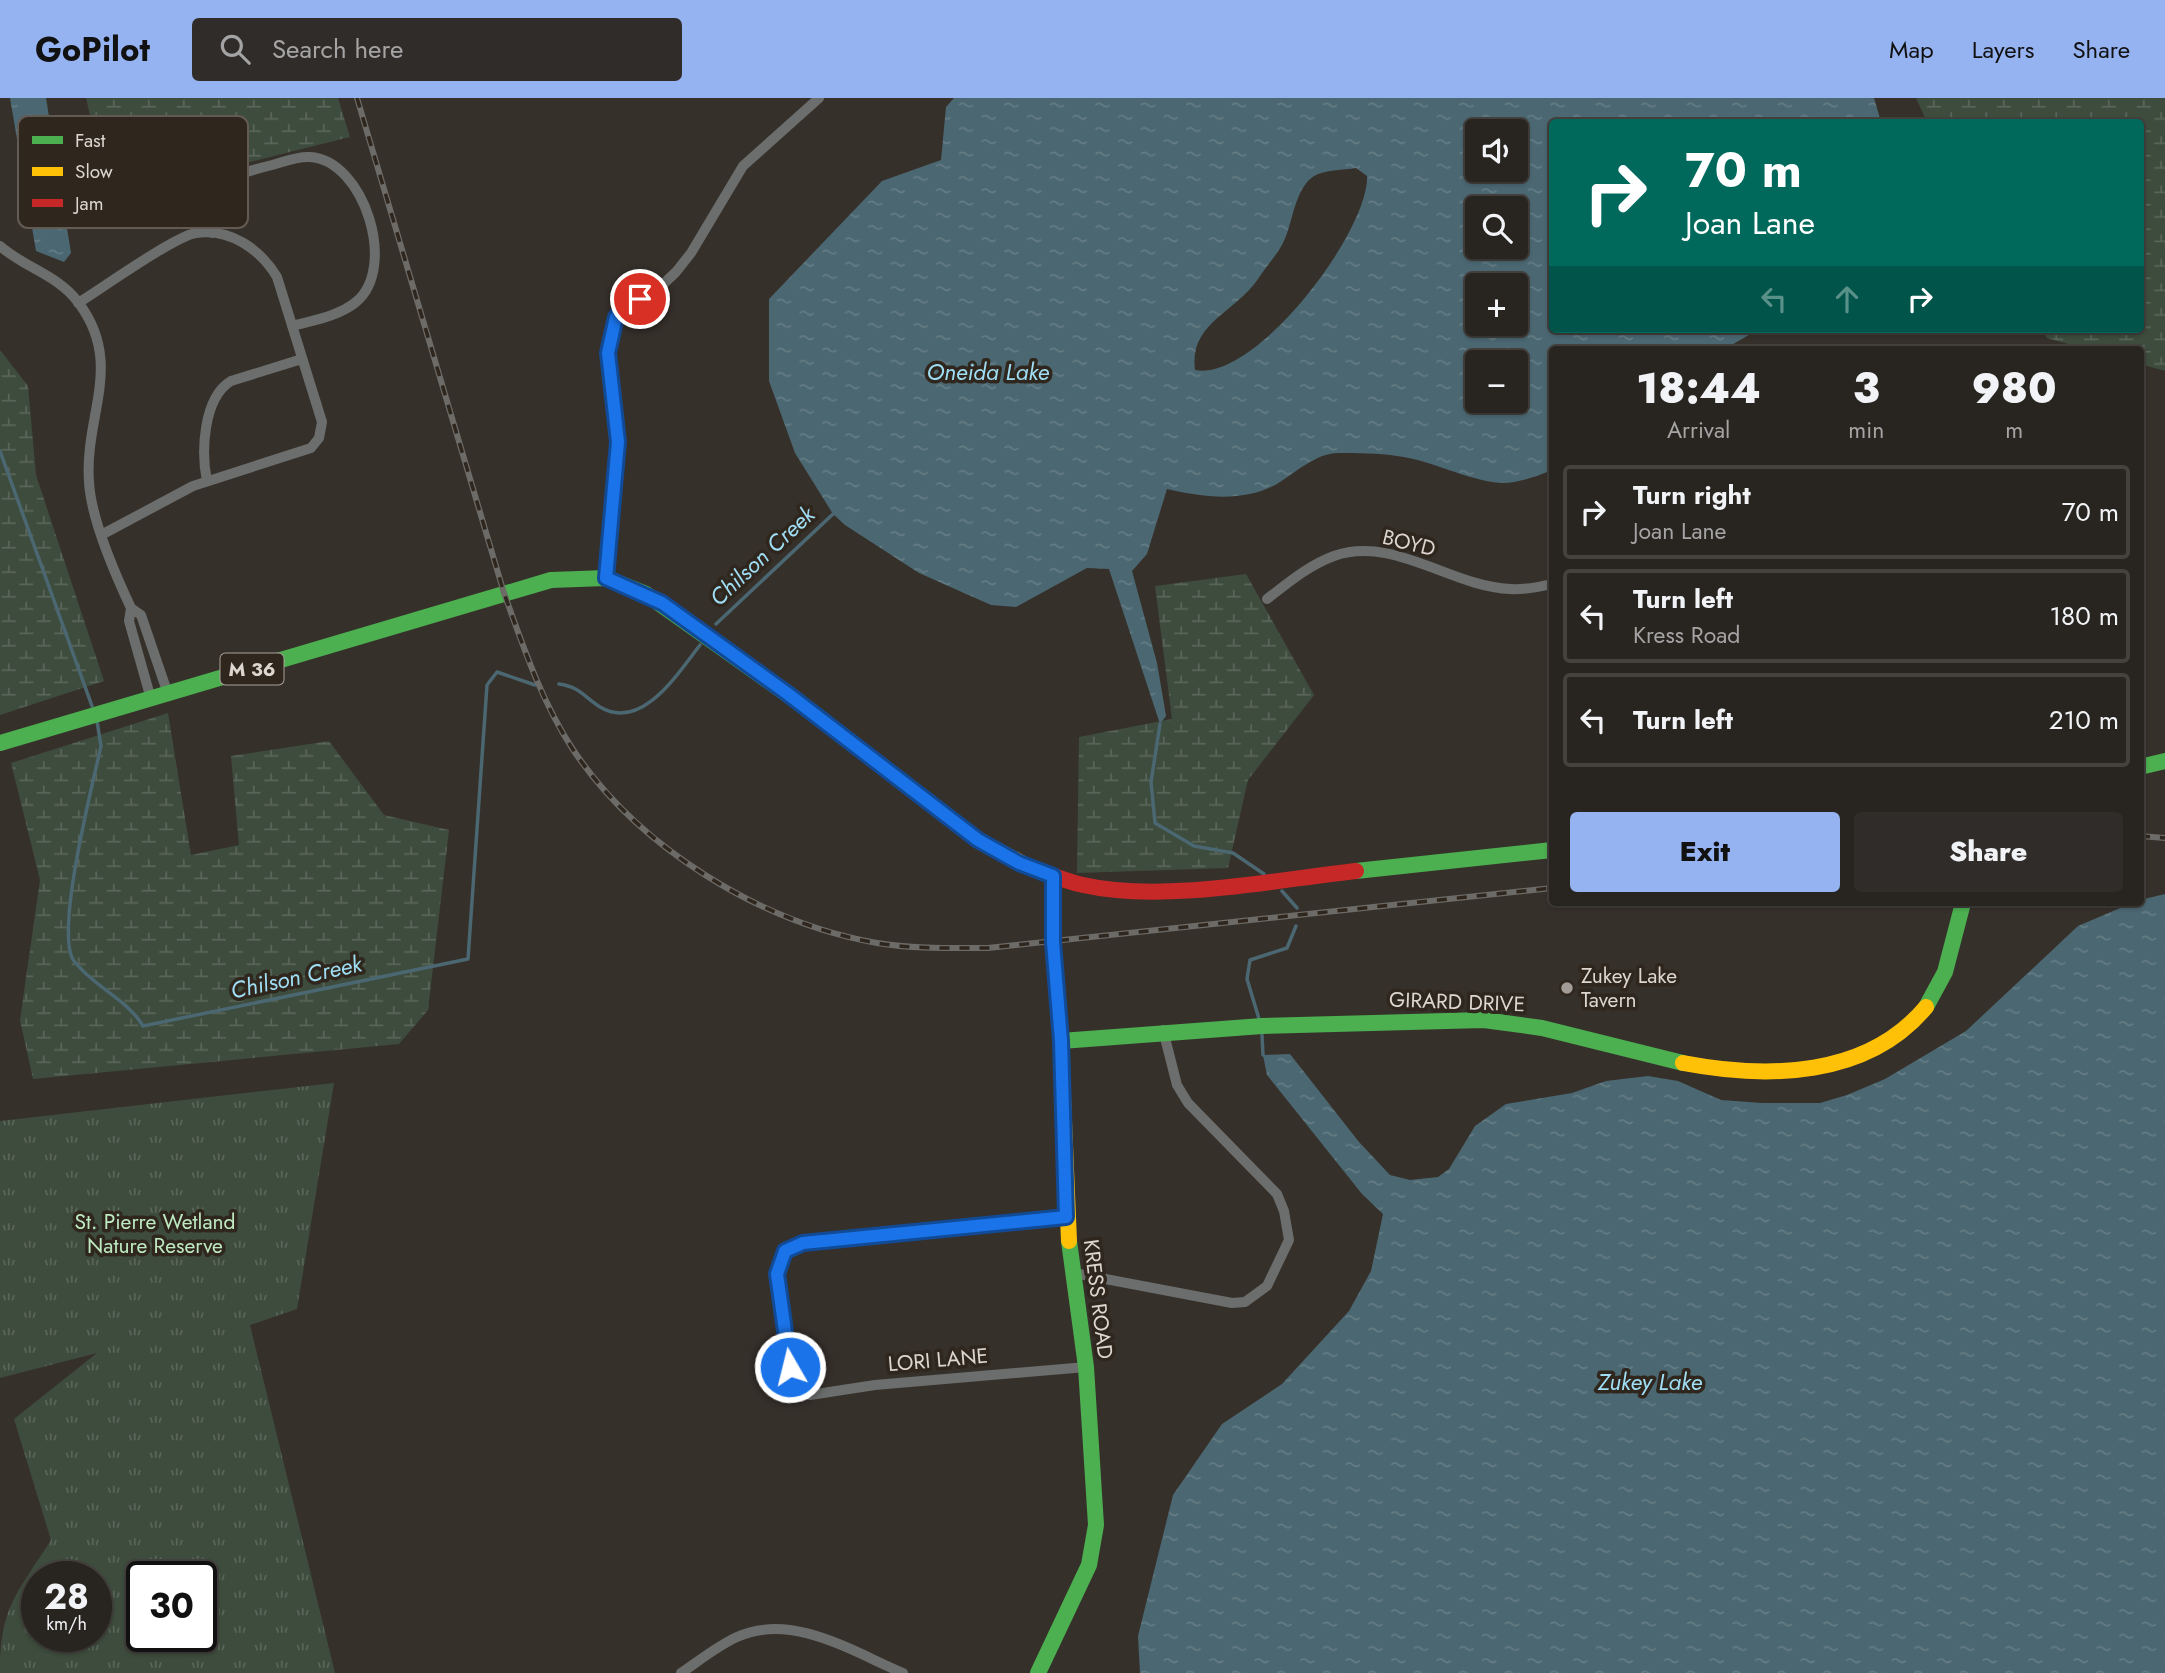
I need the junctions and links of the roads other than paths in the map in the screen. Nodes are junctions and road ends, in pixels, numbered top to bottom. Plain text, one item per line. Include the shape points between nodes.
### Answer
1 (819, 98) edge
2 (248, 172) edge
3 (213, 228) edge
4 (212, 233) junction
5 (0, 247) edge
6 (78, 303) junction
7 (292, 326) junction
8 (302, 359) junction
9 (207, 481) junction
10 (103, 534) junction
11 (606, 578) junction
12 (1549, 584) edge
13 (1267, 599) dead end
14 (131, 608) junction
15 (168, 694) junction
16 (151, 699) junction
17 (0, 743) edge
18 (2165, 761) edge
19 (2144, 766) edge
20 (1549, 850) edge
21 (1053, 876) junction
22 (1962, 906) edge
23 (1163, 1030) junction
24 (1061, 1041) junction
25 (1066, 1217) junction
26 (1074, 1273) junction
27 (1086, 1367) junction
28 (681, 1673) edge
29 (903, 1673) edge
30 (1038, 1673) edge

1 - 11 street via 743,166 676,272 616,317 608,353 618,442
2 - 7 street via 309,156 338,168 354,183 375,245 374,278 358,301 342,312
3 - 4 street
4 - 6 street via 185,236
4 - 7 street via 239,240 268,262
5 - 6 street via 56,280
6 - 10 street via 102,352 88,478
7 - 8 street
8 - 9 street via 231,381 216,394 203,462
8 - 9 street via 321,422 315,444
9 - 10 street
10 - 14 street
11 - 15 street, M 36 via 551,580
11 - 21 street, M 36 via 662,603 978,840
12 - 13 street, BOYD via 1493,587 1359,551 1313,565
14 - 15 street via 141,615
14 - 16 street via 129,621
15 - 16 street, M 36
16 - 17 street, M 36
18 - 19 street
20 - 21 street, M 36 via 1184,890 1115,890
21 - 24 street, KRESS ROAD
22 - 23 street, GIRARD DRIVE via 1935,994 1919,1015 1858,1056 1800,1073 1756,1074 1696,1065 1538,1027 1488,1020 1362,1020
23 - 24 street, GIRARD DRIVE
23 - 26 street via 1177,1085 1188,1103 1277,1194 1289,1240 1267,1286 1245,1302
24 - 25 street, KRESS ROAD
25 - 26 street, KRESS ROAD
25 - 27 street, LORI LANE via 803,1243 785,1251 777,1274 796,1388 810,1395
26 - 27 street, KRESS ROAD
27 - 30 street, KRESS ROAD via 1096,1525 1089,1565
28 - 29 street via 737,1637 787,1630 807,1633

